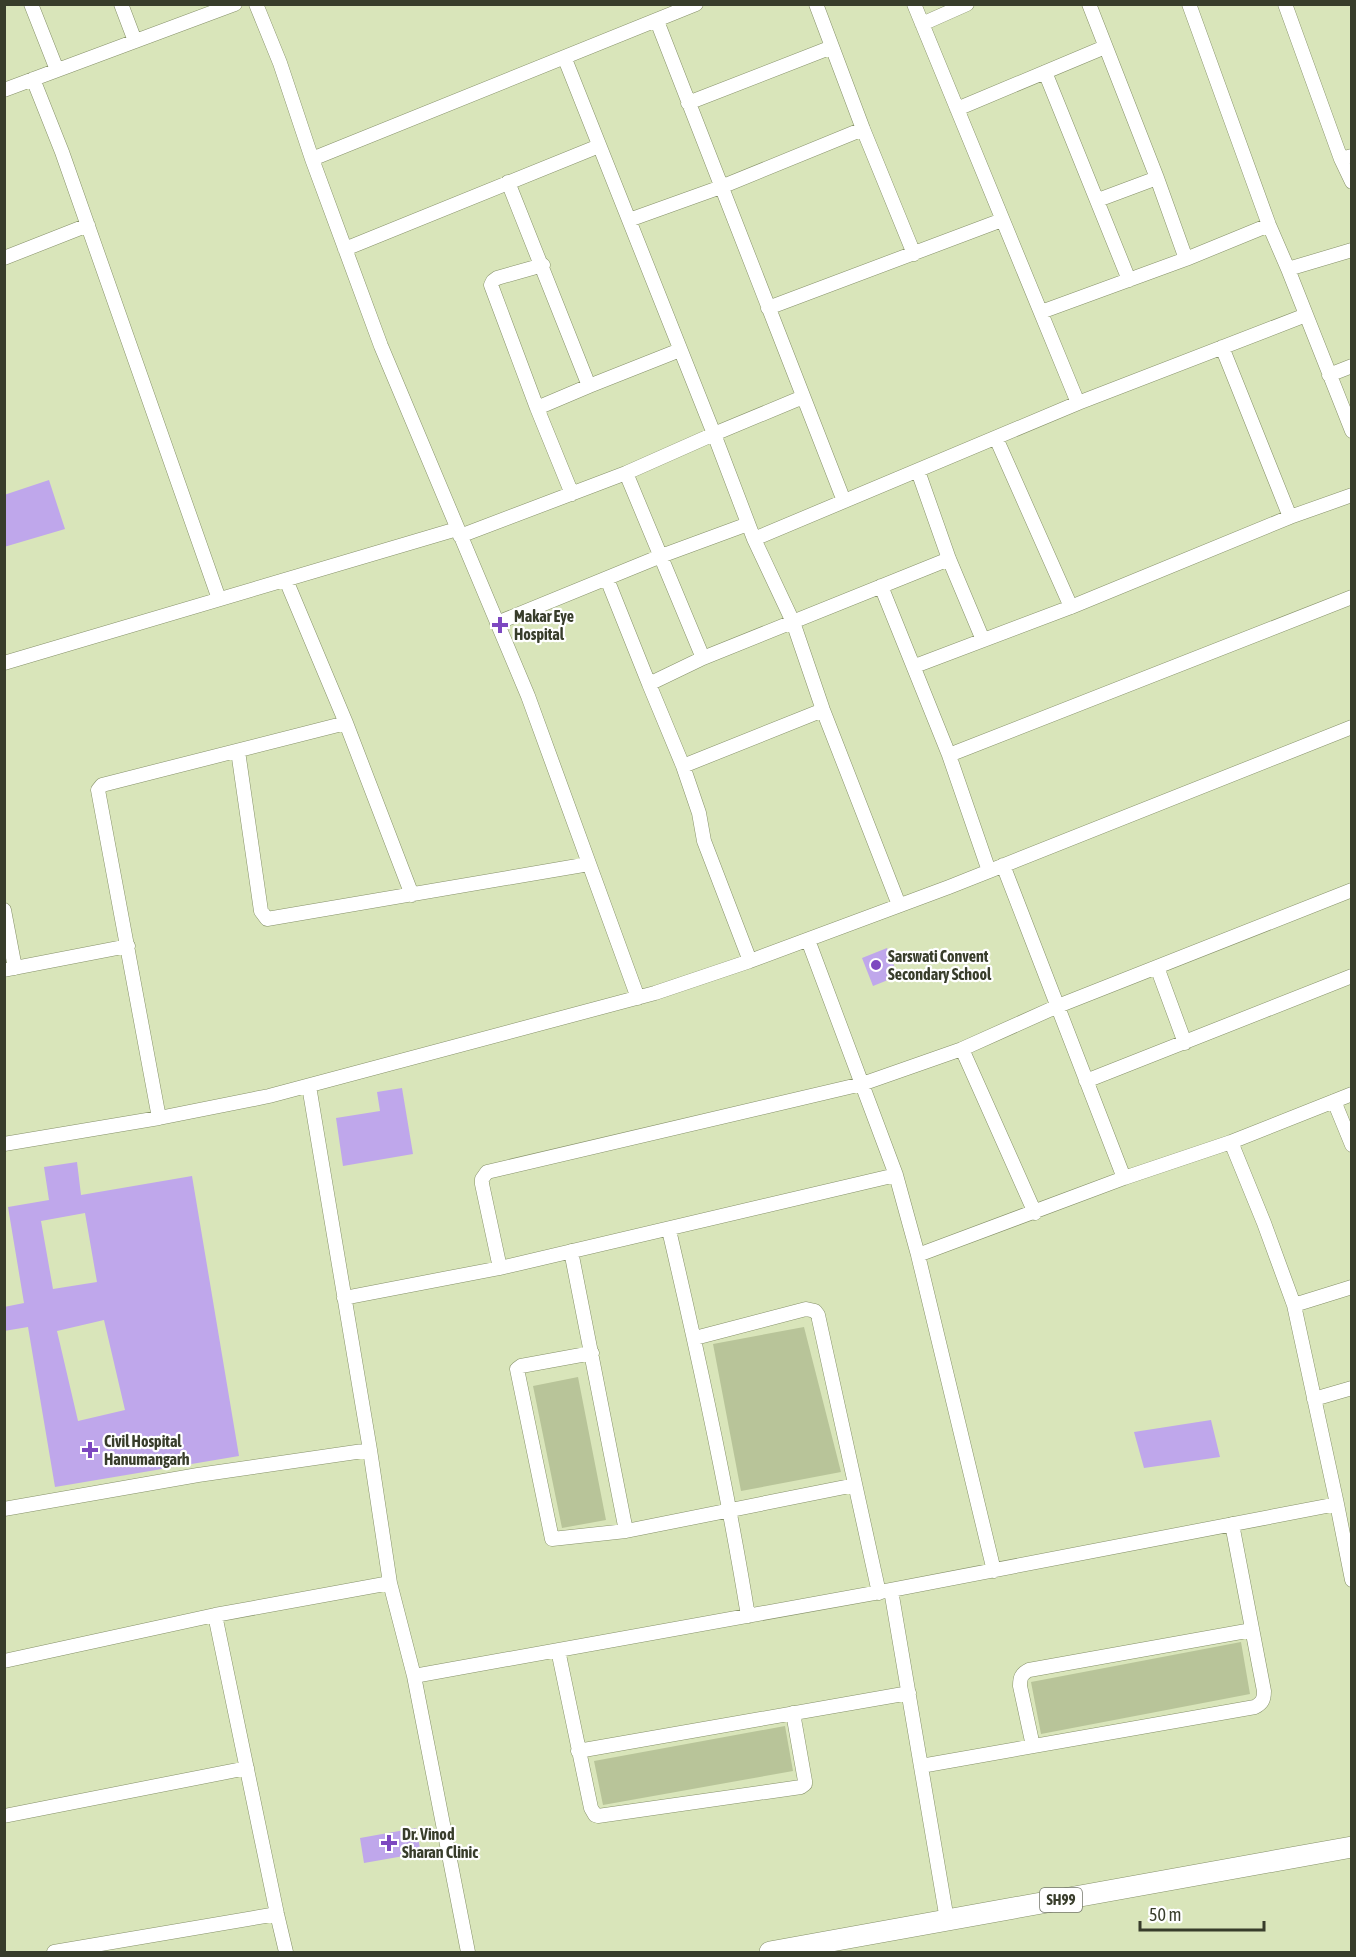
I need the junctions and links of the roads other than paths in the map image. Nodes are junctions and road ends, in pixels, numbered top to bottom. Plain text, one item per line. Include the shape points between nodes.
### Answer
1 (31, 4) edge
2 (122, 4) edge
3 (236, 4) edge
4 (256, 4) edge
5 (696, 4) edge
6 (816, 4) edge
7 (914, 4) edge
8 (967, 4) edge
9 (1089, 4) edge
10 (1189, 4) edge
11 (1285, 4) edge
12 (210, 9) edge
13 (657, 21) junction
14 (922, 24) junction
15 (135, 41) junction
16 (832, 47) junction
17 (1105, 47) junction
18 (565, 59) junction
19 (57, 70) junction
20 (1045, 72) junction
21 (33, 79) junction
22 (4, 90) edge
23 (688, 103) junction
24 (957, 109) junction
25 (864, 129) junction
26 (599, 146) junction
27 (1346, 158) edge
28 (312, 159) junction
29 (1157, 178) junction
30 (1352, 182) edge
31 (508, 183) junction
32 (721, 187) junction
33 (1098, 200) junction
34 (629, 220) junction
35 (1002, 220) junction
36 (88, 225) junction
37 (1269, 225) junction
38 (345, 249) junction
39 (1352, 250) edge
40 (914, 254) junction
41 (4, 258) edge
42 (1186, 259) junction
43 (543, 265) junction
44 (1288, 269) junction
45 (1129, 280) junction
46 (768, 308) junction
47 (1041, 312) junction
48 (1306, 315) junction
49 (1222, 347) junction
50 (680, 350) junction
51 (1352, 366) edge
52 (1329, 375) junction
53 (589, 386) junction
54 (803, 397) junction
55 (1078, 403) junction
56 (537, 408) junction
57 (1352, 431) edge
58 (714, 434) junction
59 (996, 438) junction
60 (918, 471) junction
61 (626, 473) junction
62 (572, 494) junction
63 (1352, 495) edge
64 (844, 501) junction
65 (1290, 517) junction
66 (748, 524) junction
67 (459, 532) junction
68 (754, 539) junction
69 (661, 556) junction
70 (949, 559) junction
71 (607, 579) junction
72 (286, 580) junction
73 (881, 586) junction
74 (1352, 597) edge
75 (219, 599) junction
76 (1071, 607) junction
77 (793, 622) junction
78 (497, 623) junction
79 (983, 640) junction
80 (703, 658) junction
81 (4, 663) edge
82 (915, 666) junction
83 (649, 684) junction
84 (823, 710) junction
85 (346, 723) junction
86 (1352, 727) edge
87 (238, 751) junction
88 (949, 754) junction
89 (683, 766) junction
90 (589, 864) junction
91 (1002, 865) junction
92 (989, 871) junction
93 (1352, 890) edge
94 (412, 896) junction
95 (899, 905) junction
96 (4, 910) edge
97 (808, 940) junction
98 (128, 946) junction
99 (750, 961) junction
100 (1157, 967) junction
101 (10, 969) edge
102 (1352, 976) edge
103 (638, 998) junction
104 (1058, 1006) junction
105 (1185, 1043) junction
106 (962, 1049) junction
107 (1086, 1081) junction
108 (862, 1084) junction
109 (309, 1086) junction
110 (1352, 1094) edge
111 (1334, 1101) junction
112 (159, 1118) junction
113 (1230, 1142) junction
114 (4, 1144) edge
115 (1352, 1145) edge
116 (896, 1175) junction
117 (1124, 1178) junction
118 (1035, 1213) junction
119 (669, 1230) junction
120 (572, 1251) junction
121 (918, 1255) junction
122 (500, 1268) junction
123 (1352, 1287) edge
124 (344, 1298) junction
125 (1294, 1305) junction
126 (695, 1338) junction
127 (592, 1353) junction
128 (1352, 1388) edge
129 (1314, 1399) junction
130 (370, 1450) junction
131 (855, 1485) junction
132 (1337, 1504) junction
133 (4, 1509) edge
134 (730, 1510) junction
135 (1232, 1524) junction
136 (626, 1531) junction
137 (994, 1570) junction
138 (1352, 1580) edge
139 (390, 1583) junction
140 (885, 1592) junction
141 (215, 1615) junction
142 (748, 1616) junction
143 (1252, 1630) junction
144 (558, 1650) junction
145 (4, 1661) edge
146 (414, 1676) junction
147 (909, 1693) junction
148 (793, 1713) junction
149 (1033, 1746) junction
150 (578, 1751) junction
151 (921, 1766) junction
152 (247, 1768) junction
153 (4, 1816) edge
154 (1352, 1847) edge
155 (277, 1914) junction
156 (947, 1920) junction
157 (54, 1953) edge
158 (286, 1953) edge
159 (468, 1953) edge
160 (770, 1953) edge

1 - 19 street
2 - 15 street
3 - 12 street
4 - 28 street
5 - 13 street
6 - 16 street
7 - 14 street
8 - 14 street
9 - 17 street
10 - 37 street
11 - 27 street
12 - 15 street
13 - 18 street
13 - 23 street
14 - 24 street
15 - 19 street
16 - 23 street
16 - 25 street
17 - 20 street
17 - 29 street
18 - 26 street
18 - 28 street
19 - 21 street
20 - 24 street
20 - 33 street
21 - 22 street
21 - 36 street
23 - 32 street
24 - 35 street
25 - 32 street
25 - 40 street
26 - 31 street
26 - 34 street
27 - 30 street
28 - 38 street
29 - 33 street
29 - 42 street
31 - 38 street
31 - 43 street
32 - 34 street
32 - 46 street
33 - 45 street
34 - 50 street
35 - 40 street
35 - 47 street
36 - 41 street
36 - 75 street
37 - 42 street
37 - 44 street
38 - 67 street
39 - 44 street
40 - 46 street
42 - 45 street
43 - 53 street
43 - 56 street via 497,278 491,285
44 - 48 street
45 - 47 street
46 - 54 street
47 - 55 street
48 - 49 street
48 - 52 street
49 - 55 street
49 - 65 street
50 - 53 street
50 - 58 street
51 - 52 street
52 - 57 street
53 - 56 street
54 - 58 street
54 - 64 street
55 - 59 street
56 - 62 street
58 - 61 street
58 - 66 street
59 - 60 street
59 - 76 street
60 - 64 street
60 - 70 street
61 - 62 street
61 - 69 street
62 - 67 street
63 - 65 street
64 - 68 street
65 - 76 street
66 - 68 street
66 - 69 street
67 - 72 street
67 - 78 street
68 - 77 street
69 - 71 street
69 - 80 street
70 - 73 street
70 - 79 street
71 - 78 street
71 - 83 street
72 - 75 street
72 - 85 street
73 - 77 street
73 - 82 street
74 - 88 street
75 - 81 street
76 - 79 street
77 - 80 street
77 - 84 street
78 - 90 street
79 - 82 street
80 - 83 street
82 - 88 street
83 - 89 street
84 - 89 street
84 - 95 street
85 - 87 street
85 - 94 street
86 - 91 street
87 - 94 street via 264,918
87 - 98 street via 99,787
88 - 92 street
89 - 99 street via 704,841
90 - 94 street
90 - 103 street
91 - 92 street
91 - 104 street
92 - 95 street
93 - 100 street
95 - 97 street
96 - 101 street
97 - 99 street
97 - 108 street
98 - 101 street
98 - 112 street
99 - 103 street
100 - 104 street
100 - 105 street
102 - 105 street
103 - 109 street
104 - 106 street
104 - 107 street
105 - 107 street
106 - 108 street
106 - 118 street
107 - 117 street
108 - 116 street
108 - 122 street via 487,1172 482,1184
109 - 112 street
109 - 124 street
110 - 111 street
111 - 113 street
111 - 115 street
112 - 114 street
113 - 117 street
113 - 125 street
116 - 119 street
116 - 121 street
117 - 118 street
118 - 121 street
119 - 120 street
119 - 126 street
120 - 122 street
120 - 127 street
121 - 137 street
122 - 124 street
123 - 125 street
124 - 130 street
125 - 129 street
126 - 131 street via 806,1309 815,1311
126 - 134 street
127 - 136 street
127 - 136 street via 521,1366 517,1371 550,1538
128 - 129 street
129 - 132 street
130 - 133 street
130 - 139 street
131 - 134 street
131 - 140 street
132 - 135 street
132 - 138 street
134 - 136 street
134 - 142 street
135 - 137 street
135 - 143 street
137 - 140 street
139 - 141 street
139 - 146 street
140 - 142 street
140 - 147 street
141 - 145 street
141 - 152 street
142 - 144 street
143 - 149 street via 1264,1691 1261,1704
143 - 149 street via 1023,1673 1020,1686
144 - 146 street
144 - 150 street
146 - 159 street
147 - 148 street
147 - 151 street
148 - 150 street
148 - 150 street via 805,1781 801,1787 598,1816 591,1808
149 - 151 street
151 - 156 street
152 - 153 street
152 - 155 street
154 - 156 main road, SH99
155 - 157 street
155 - 158 street
156 - 160 main road, SH99

